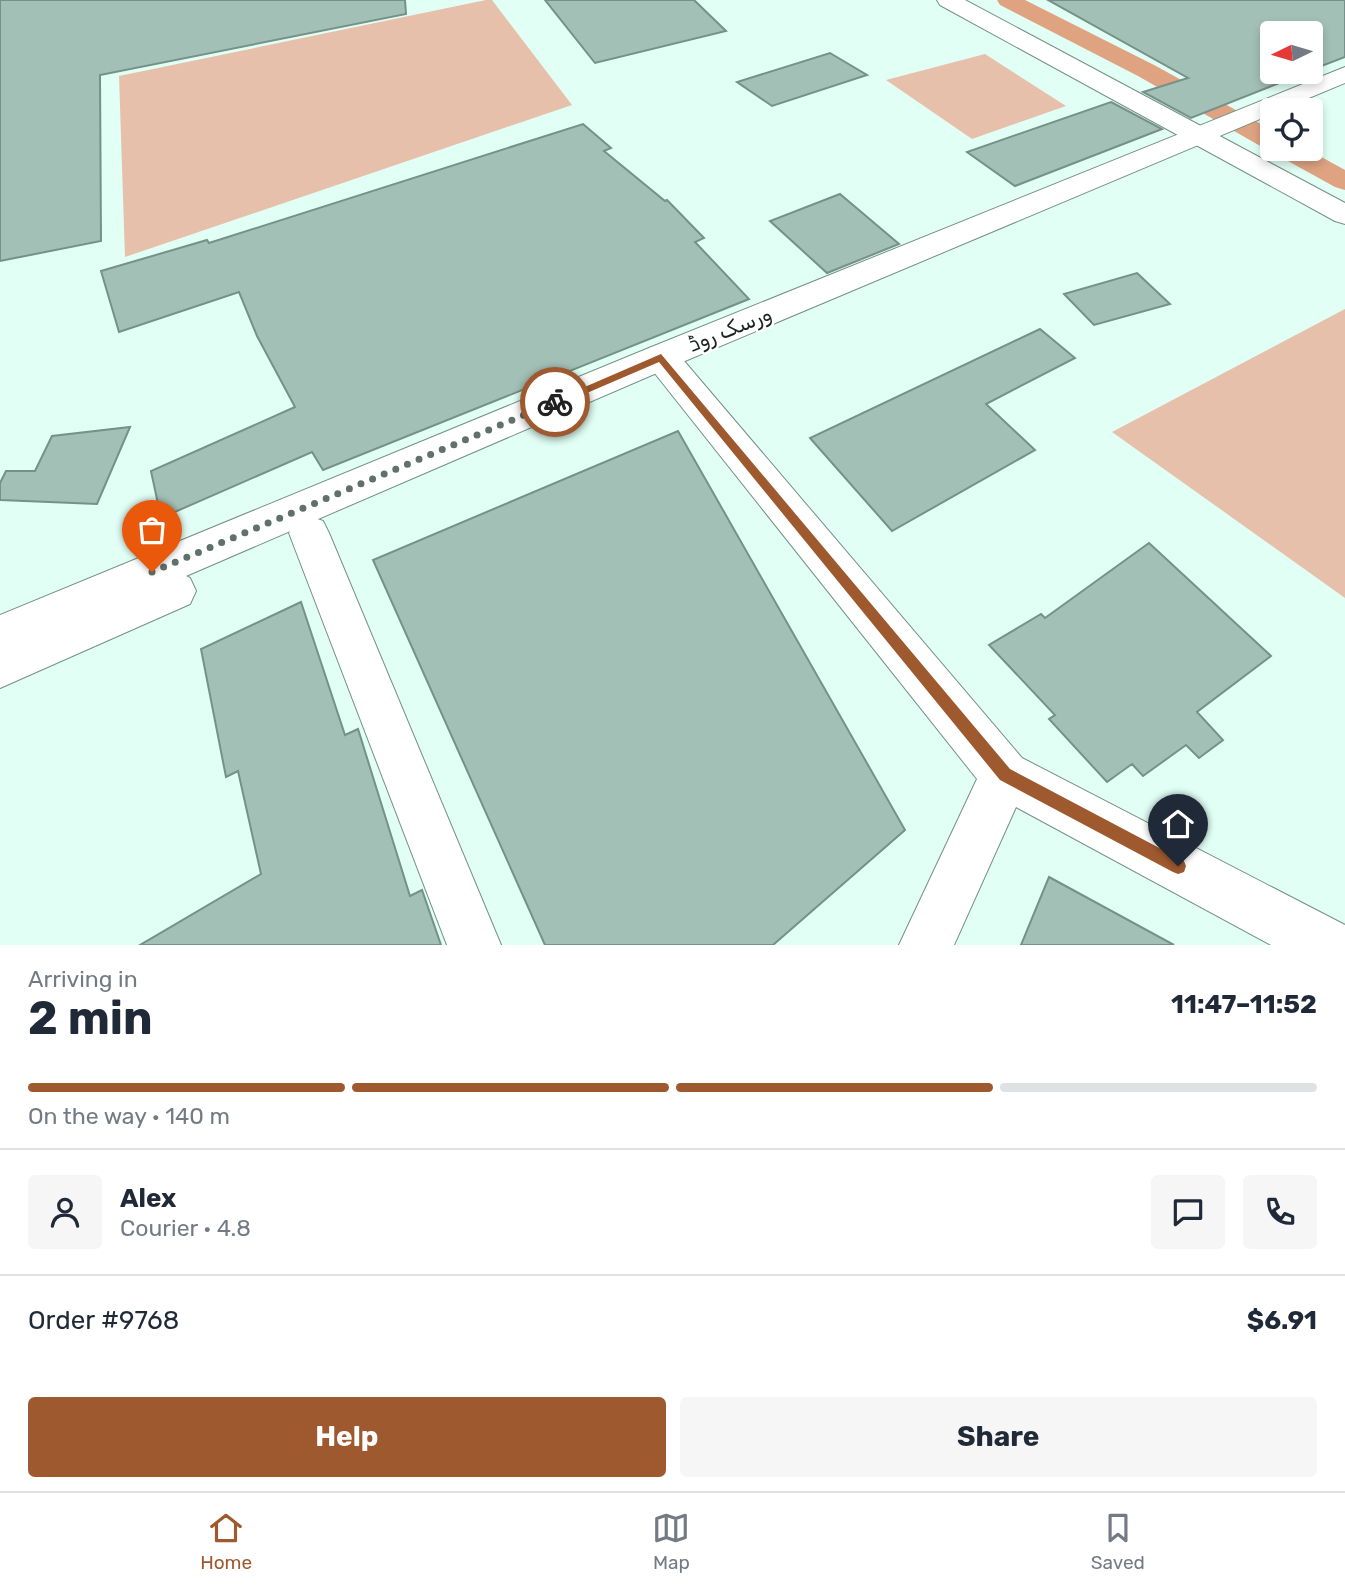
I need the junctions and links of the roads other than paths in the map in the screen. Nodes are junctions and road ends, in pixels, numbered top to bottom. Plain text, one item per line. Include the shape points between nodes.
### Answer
1 (948, 0) edge
2 (1345, 74) edge
3 (1345, 92) edge
4 (1304, 98) edge
5 (1323, 102) edge
6 (1260, 123) edge
7 (1218, 138) junction
8 (1345, 215) edge
9 (669, 366) junction
10 (309, 533) junction
11 (0, 636) edge
12 (0, 667) edge
13 (1005, 775) junction
14 (474, 945) edge
15 (926, 945) edge
16 (1326, 945) edge

1 - 7 main road
2 - 4 main road, ورسک روڈ
3 - 5 main road
6 - 7 main road, ورسک روڈ
7 - 8 main road
7 - 9 main road, ورسک روڈ
9 - 10 main road, ورسک روڈ
9 - 11 main road, ورسک روڈ
9 - 13 main road
10 - 12 main road, ورسک روڈ
10 - 14 main road
13 - 15 main road
13 - 16 main road

